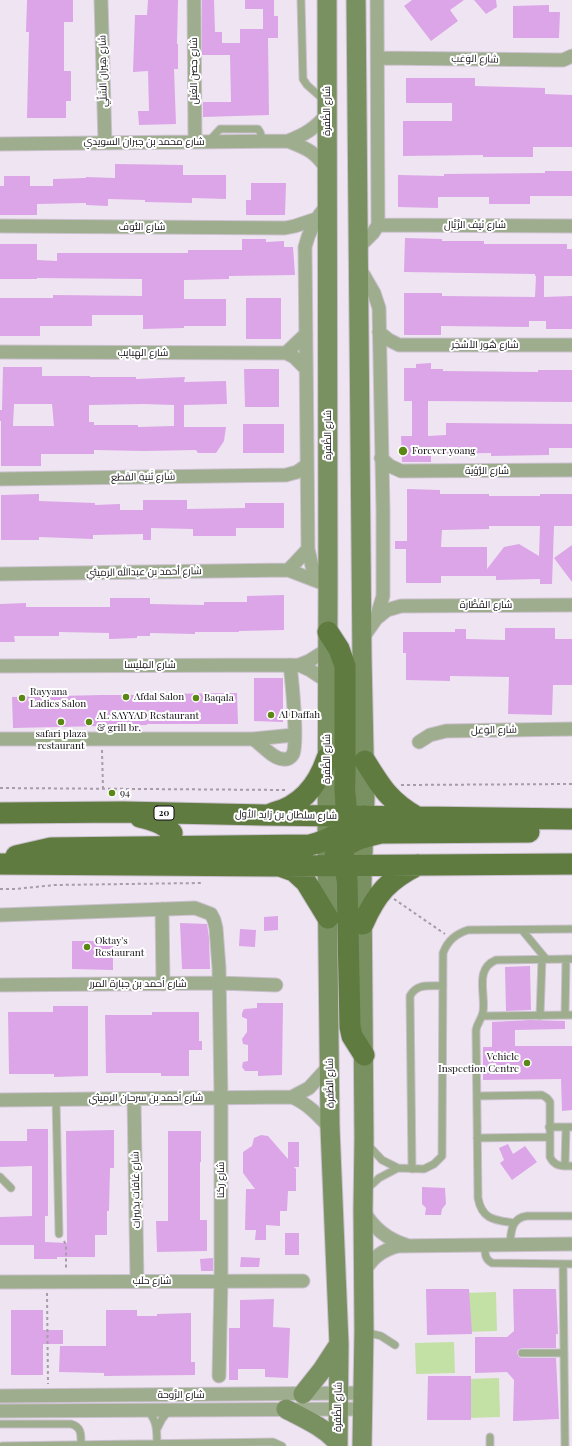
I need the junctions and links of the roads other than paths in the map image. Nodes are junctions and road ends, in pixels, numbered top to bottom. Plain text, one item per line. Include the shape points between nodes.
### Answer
1 (101, 0) edge
2 (194, 0) edge
3 (301, 0) edge
4 (327, 0) edge
5 (356, 0) edge
6 (377, 0) edge
7 (572, 56) edge
8 (378, 58) junction
9 (327, 109) junction
10 (288, 141) junction
11 (195, 142) junction
12 (105, 143) junction
13 (0, 144) edge
14 (327, 169) junction
15 (322, 212) junction
16 (378, 225) junction
17 (0, 226) edge
18 (572, 226) edge
19 (284, 228) junction
20 (305, 247) junction
21 (358, 257) junction
22 (379, 332) junction
23 (306, 334) junction
24 (398, 345) junction
25 (572, 345) edge
26 (0, 352) edge
27 (286, 353) junction
28 (379, 362) junction
29 (306, 369) junction
30 (381, 458) junction
31 (307, 465) junction
32 (572, 470) edge
33 (402, 471) junction
34 (286, 476) junction
35 (0, 479) edge
36 (382, 486) junction
37 (307, 495) junction
38 (308, 549) junction
39 (288, 570) junction
40 (0, 574) edge
41 (383, 580) junction
42 (323, 583) junction
43 (572, 605) edge
44 (401, 606) junction
45 (376, 619) junction
46 (362, 639) junction
47 (328, 640) junction
48 (295, 665) junction
49 (0, 666) edge
50 (328, 682) junction
51 (572, 729) edge
52 (294, 735) junction
53 (253, 739) junction
54 (0, 740) edge
55 (419, 742) dead end
56 (327, 758) junction
57 (365, 761) junction
58 (0, 806) edge
59 (60, 812) junction
60 (123, 812) junction
61 (0, 813) edge
62 (264, 815) junction
63 (417, 817) junction
64 (572, 819) edge
65 (572, 828) edge
66 (529, 832) junction
67 (345, 839) junction
68 (165, 846) junction
69 (0, 860) edge
70 (531, 863) junction
71 (0, 864) edge
72 (572, 864) edge
73 (418, 865) junction
74 (279, 866) junction
75 (162, 909) junction
76 (0, 915) edge
77 (328, 918) junction
78 (363, 924) junction
79 (572, 929) edge
80 (522, 930) junction
81 (544, 959) junction
82 (569, 959) edge
83 (218, 983) junction
84 (163, 984) junction
85 (0, 985) edge
86 (276, 986) dead end
87 (443, 986) junction
88 (569, 1015) edge
89 (482, 1016) junction
90 (540, 1016) junction
91 (364, 1054) junction
92 (330, 1065) junction
93 (477, 1096) junction
94 (292, 1097) junction
95 (221, 1098) junction
96 (56, 1099) junction
97 (134, 1099) junction
98 (0, 1100) edge
99 (549, 1127) junction
100 (569, 1127) edge
101 (330, 1128) junction
102 (477, 1138) junction
103 (549, 1138) junction
104 (364, 1139) junction
105 (569, 1166) edge
106 (398, 1168) junction
107 (412, 1169) junction
108 (0, 1177) edge
109 (11, 1188) dead end
110 (363, 1200) junction
111 (572, 1216) edge
112 (514, 1222) junction
113 (59, 1234) road end
114 (510, 1244) junction
115 (572, 1244) edge
116 (407, 1245) junction
117 (485, 1245) junction
118 (564, 1264) junction
119 (572, 1264) edge
120 (364, 1273) junction
121 (221, 1280) junction
122 (137, 1281) junction
123 (304, 1281) dead end
124 (0, 1282) edge
125 (364, 1331) junction
126 (339, 1344) junction
127 (395, 1345) dead end
128 (522, 1353) dead end
129 (564, 1353) junction
130 (219, 1376) dead end
131 (568, 1393) edge
132 (303, 1394) junction
133 (0, 1396) edge
134 (338, 1401) junction
135 (363, 1401) junction
136 (170, 1409) junction
137 (286, 1409) junction
138 (0, 1410) edge
139 (147, 1410) junction
140 (0, 1424) edge
141 (157, 1429) junction
142 (490, 1437) dead end
143 (157, 1444) junction
144 (233, 1444) edge
145 (81, 1445) junction
146 (338, 1445) edge
147 (2, 1446) edge
148 (73, 1446) edge
149 (282, 1446) edge
150 (362, 1446) edge
151 (490, 1446) edge
152 (565, 1446) edge

1 - 12 street, شارع هِيران السَّلِّي
2 - 11 street, شارع حِصن الغَيل
3 - 9 lane via 303,79
4 - 9 main road, شارع الظَّفرة
5 - 21 main road, شارع الظَّفرة
6 - 8 street
7 - 8 street, شارع الوَعَب via 564,60
8 - 16 street
9 - 10 street, شارع محمد بن جبران السويدي via 320,124
9 - 14 main road, شارع الظَّفرة
10 - 11 street, شارع محمد بن جبران السويدي
10 - 14 street, شارع محمد بن جبران السويدي via 309,150
11 - 12 street, شارع محمد بن جبران السويدي
12 - 13 street, شارع محمد بن جبران السويدي
14 - 15 main road, شارع الظَّفرة
15 - 19 street, شارع النُّوف via 295,226
15 - 20 street via 308,236
15 - 42 main road, شارع الظَّفرة
16 - 18 street, شارع نَيف الرَّيَّال
16 - 21 street
17 - 19 street, شارع النُّوف
19 - 20 street
20 - 23 street
21 - 22 street, شارع الظَّفرة via 377,300
21 - 46 main road, شارع الظَّفرة
22 - 24 street
22 - 28 street, شارع الظَّفرة
23 - 27 street
23 - 29 street
24 - 25 street, شارع هُور الأشخِر
24 - 28 street
26 - 27 street, شارع الهِبايِب
27 - 29 street
28 - 30 street, شارع الظَّفرة
29 - 31 street
30 - 33 street, شارع الرُّؤية via 390,466
30 - 36 street, شارع الظَّفرة
31 - 34 street, شارع ثَنية القَطع
31 - 37 street
32 - 33 street, شارع الرُّؤية
33 - 36 street
34 - 35 street, شارع ثَنية القَطع
34 - 37 street via 301,485
36 - 41 street, شارع الظَّفرة
37 - 38 street
38 - 39 street
38 - 42 street via 312,566
39 - 40 street, شارع أحمد بن عبدالله الرميثي
39 - 42 street, شارع أحمد بن عبدالله الرميثي
41 - 44 street via 389,595
41 - 45 street, شارع الظَّفرة via 382,603
42 - 47 main road, شارع الظَّفرة
43 - 44 street, شارع القَطَّارة
44 - 45 street, شارع القَطَّارة via 387,610
45 - 46 street, شارع الظَّفرة
46 - 57 main road, شارع الظَّفرة
47 - 48 street, شارع المِلَيسا via 309,661
47 - 50 main road, شارع الظَّفرة
47 - 67 main road via 339,649 345,666
48 - 49 street, شارع المِلَيسا
48 - 50 street, شارع المِلَيسا via 310,670
48 - 52 street
50 - 56 main road, شارع الظَّفرة
51 - 55 street, شارع الوَعَل via 446,731 430,735
52 - 53 street
52 - 53 street via 294,752 291,757 283,759 277,758
53 - 54 street
56 - 62 main road via 323,771 308,793 295,804
56 - 67 main road, شارع الظَّفرة
57 - 63 main road via 393,801
57 - 67 main road, شارع الظَّفرة
58 - 59 street
59 - 60 main road, شارع سلطان بن زايد الأول / 20
59 - 61 main road, شارع سلطان بن زايد الأول / 20
60 - 62 main road, شارع سلطان بن زايد الأول / 20
60 - 68 main road via 158,822 168,828 172,833 171,840
62 - 67 main road, شارع سلطان بن زايد الأول / 20
63 - 64 main road, شارع سلطان بن زايد الأول / 20
63 - 67 main road, شارع سلطان بن زايد الأول / 20
65 - 66 main road
66 - 67 main road via 381,834
66 - 70 main road via 524,837 522,848 523,854
67 - 68 main road via 310,845
67 - 73 main road, شارع سلطان بن زايد الأول / 20
67 - 74 main road, شارع سلطان بن زايد الأول / 20
67 - 77 main road, شارع الظَّفرة
67 - 78 main road, شارع الظَّفرة
67 - 91 main road via 349,1022 352,1036
68 - 69 main road via 51,848
70 - 72 main road, شارع سلطان بن زايد الأول / 20
70 - 73 main road, شارع سلطان بن زايد الأول / 20
71 - 74 main road, شارع سلطان بن زايد الأول / 20
73 - 78 main road via 394,879 383,889
74 - 77 main road via 294,871 306,882
75 - 76 street, شارع رَكنا
75 - 83 street, شارع رَكنا via 195,908 211,914 216,928
75 - 84 street
77 - 92 main road, شارع الظَّفرة
78 - 91 main road, شارع الظَّفرة
79 - 80 lane
80 - 81 lane
80 - 87 lane via 468,930 451,939 443,952
81 - 82 lane
81 - 89 lane via 500,960 488,964 482,974
81 - 90 lane
82 - 88 lane
83 - 84 street, شارع أحمد بن جبارة المرر
83 - 86 street, شارع أحمد بن جبارة المرر
83 - 95 street, شارع رَكنا
84 - 85 street, شارع أحمد بن جبارة المرر
87 - 107 lane via 442,1156 429,1167
87 - 107 lane via 423,985 410,996
88 - 90 lane
89 - 90 lane
89 - 93 lane via 476,1030
91 - 104 main road, شارع الظَّفرة
92 - 94 street, شارع أحمد بن سرحان الرميثي via 309,1088
92 - 101 main road, شارع الظَّفرة
93 - 99 lane via 545,1096 550,1102
93 - 102 lane
94 - 95 street, شارع أحمد بن سرحان الرميثي
94 - 101 street, شارع أحمد بن سرحان الرميثي via 309,1106
95 - 97 street, شارع أحمد بن سرحان الرميثي
95 - 121 street, شارع رَكنا
96 - 97 street, شارع أحمد بن سرحان الرميثي
96 - 98 street, شارع أحمد بن سرحان الرميثي
96 - 113 lane
97 - 122 street, شارع غافات بدَييرات
99 - 100 lane
99 - 103 lane
100 - 105 lane
101 - 126 main road, شارع الظَّفرة
102 - 103 lane
102 - 112 lane via 478,1198 481,1208 493,1219
103 - 105 lane via 551,1160 556,1165
104 - 106 lane via 378,1157
104 - 110 main road, شارع الظَّفرة
106 - 107 lane
106 - 110 lane via 379,1178
108 - 109 lane
110 - 116 street via 368,1219 376,1229 396,1242
110 - 120 main road, شارع الظَّفرة
111 - 112 lane via 527,1216
112 - 114 lane
114 - 115 street
114 - 117 street
116 - 117 street
116 - 120 street via 381,1252
117 - 118 lane via 485,1256 488,1262 492,1263
118 - 119 lane
118 - 129 lane
120 - 125 main road, شارع الظَّفرة
121 - 122 street, شارع حلَب
121 - 123 street, شارع حلَب
121 - 130 street, شارع رَكنا
122 - 124 street, شارع حلَب
125 - 127 lane via 380,1336
125 - 135 main road, شارع الظَّفرة
126 - 132 main road
126 - 134 main road, شارع الظَّفرة
128 - 129 lane
129 - 131 lane
131 - 152 lane
132 - 133 street, شارع الرَّوحة
132 - 134 street, شارع الرَّوحة
134 - 135 street, شارع الرَّوحة
134 - 137 street, شارع الرَّوحة
134 - 146 main road, شارع الظَّفرة
135 - 150 main road, شارع الظَّفرة
136 - 137 street, شارع الرَّوحة
136 - 139 street, شارع الرَّوحة
136 - 141 lane
137 - 146 main road via 320,1427 332,1436
138 - 139 street, شارع الرَّوحة
139 - 141 lane via 154,1418
140 - 145 lane via 74,1425 80,1432
141 - 143 lane
142 - 151 lane
143 - 144 lane
143 - 145 lane
144 - 149 lane via 273,1442
145 - 148 lane
147 - 148 lane

